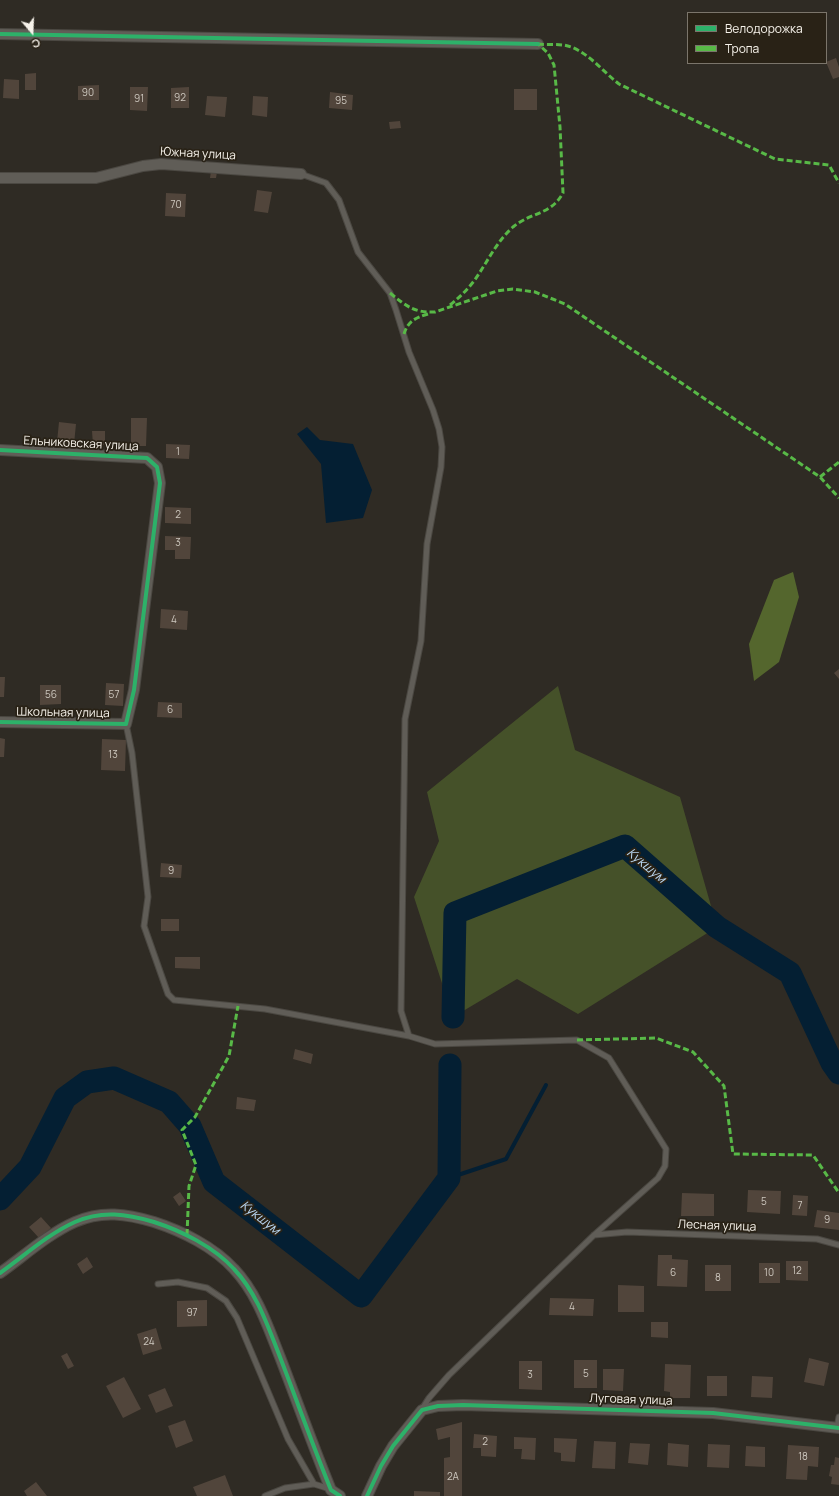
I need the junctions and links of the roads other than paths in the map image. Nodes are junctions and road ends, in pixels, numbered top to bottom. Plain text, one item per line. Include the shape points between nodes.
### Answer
1 (0, 34) edge
2 (538, 44) dead end
3 (301, 174) joint
4 (0, 178) edge
5 (0, 450) edge
6 (0, 722) edge
7 (126, 724) junction
8 (409, 1036) junction
9 (594, 1236) junction
10 (839, 1245) edge
11 (0, 1273) edge
12 (158, 1284) dead end
13 (422, 1410) junction
14 (839, 1417) edge
15 (838, 1428) edge
16 (314, 1484) junction
17 (331, 1490) junction
18 (265, 1496) edge
19 (340, 1496) edge
20 (368, 1496) edge

1 - 2 street
3 - 4 street, Южная улица via 160,164 96,178
3 - 8 lane via 326,183 339,200 358,252 390,293 409,352 433,410 442,447 441,467 427,544 421,641 405,719 401,1011
5 - 7 street, Ельниковская улица via 147,458 157,467 160,483 134,690
6 - 7 street, Школьная улица
7 - 8 lane via 132,753 148,897 144,926 168,994 174,1000 265,1009
8 - 9 lane via 435,1044 577,1040 609,1058 666,1149 665,1166 658,1178
9 - 10 lane, Лесная улица via 627,1232 817,1240
9 - 13 lane via 449,1374
11 - 17 street via 53,1234 91,1216 134,1216 168,1226 194,1238 234,1268 257,1303
12 - 16 lane via 178,1282 206,1288 226,1301 237,1318 288,1439
13 - 15 street, Луговая улица via 462,1405 713,1413
13 - 20 street via 393,1446
14 - 15 lane
16 - 17 lane
16 - 18 lane via 285,1488
17 - 19 street

